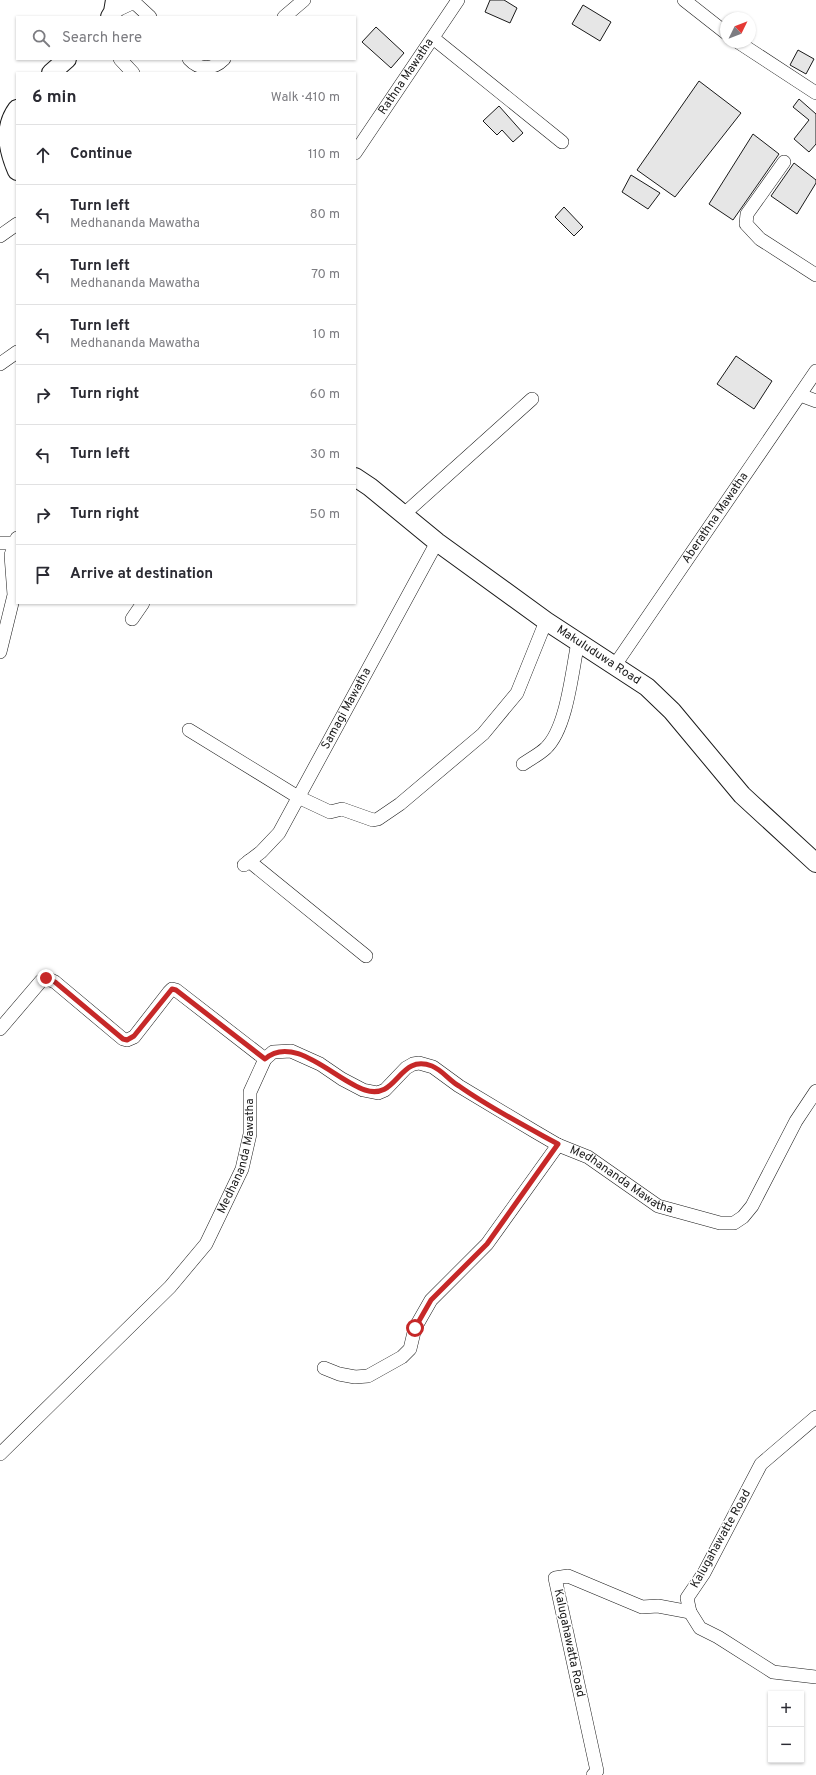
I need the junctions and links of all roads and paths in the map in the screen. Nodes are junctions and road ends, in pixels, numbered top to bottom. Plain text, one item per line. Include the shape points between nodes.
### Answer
1 (304, 0) edge
2 (458, 0) edge
3 (684, 0) edge
4 (113, 10) edge
5 (149, 16) edge
6 (285, 16) edge
7 (720, 28) edge
8 (433, 38) junction
9 (747, 48) edge
10 (66, 60) edge
11 (121, 60) edge
12 (190, 60) edge
13 (222, 60) edge
14 (52, 72) edge
15 (132, 72) edge
16 (816, 93) edge
17 (16, 110) edge
18 (562, 142) dead end
19 (356, 152) edge
20 (784, 162) dead end
21 (16, 169) edge
22 (16, 225) edge
23 (0, 236) edge
24 (816, 275) edge
25 (16, 353) edge
26 (0, 364) edge
27 (816, 370) edge
28 (800, 395) junction
29 (532, 399) dead end
30 (816, 401) edge
31 (356, 479) edge
32 (403, 515) junction
33 (16, 540) edge
34 (437, 542) junction
35 (0, 543) edge
36 (142, 604) edge
37 (132, 619) dead end
38 (546, 621) junction
39 (578, 642) junction
40 (0, 652) edge
41 (615, 665) junction
42 (189, 730) dead end
43 (523, 764) dead end
44 (298, 796) junction
45 (816, 863) edge
46 (366, 956) dead end
47 (0, 1028) edge
48 (265, 1059) junction
49 (816, 1092) edge
50 (558, 1144) junction
51 (324, 1368) dead end
52 (816, 1417) edge
53 (0, 1454) edge
54 (690, 1612) junction
55 (816, 1677) edge
56 (593, 1775) edge

1 - 6 street
2 - 8 street, Rathna Mawatha
3 - 7 street
4 - 5 street via 136,4
8 - 18 street
8 - 19 street, Rathna Mawatha
9 - 16 street
10 - 14 street
11 - 15 street
12 - 13 street via 204,68
17 - 21 street via 12,116 8,136 11,158
20 - 24 street via 747,214 746,224 760,239
22 - 23 street
25 - 26 street
27 - 28 street, Aberathna Mawatha
28 - 30 street
28 - 41 street, Aberathna Mawatha
29 - 32 street
31 - 32 street, Makuluduwa Road
32 - 34 street, Makuluduwa Road
33 - 35 street
33 - 40 street via 11,555 14,595
34 - 38 street, Makuluduwa Road
34 - 44 street, Samagi Mawatha
36 - 37 street
38 - 39 street, Makuluduwa Road
38 - 44 street via 517,693 483,734 384,816 372,820 348,810 330,812
39 - 41 street, Makuluduwa Road
39 - 43 street via 558,733 546,749
41 - 45 street, Makuluduwa Road via 647,687 672,711 742,795
42 - 44 street
44 - 46 street, Samagi Mawatha via 279,833 246,863
47 - 48 street via 46,978 55,982 127,1040 134,1036 172,989
48 - 50 street, Medhananda Mawatha via 273,1052 291,1051 320,1064 363,1090 378,1093 385,1090 413,1064 433,1066 459,1086
48 - 53 street, Medhananda Mawatha via 250,1092 250,1134 242,1169 206,1244 170,1287
49 - 50 street, Medhananda Mawatha via 796,1121 752,1206 734,1223 720,1224 658,1206 588,1157
50 - 51 street via 487,1244 431,1300 415,1328 410,1349 368,1376 355,1377
52 - 54 street, Kalugahawatte Road via 761,1464 704,1574 687,1598
54 - 55 street via 700,1628 772,1672
54 - 56 street, Kalugahawatta Road via 658,1606 642,1607 568,1576 555,1578 596,1771

